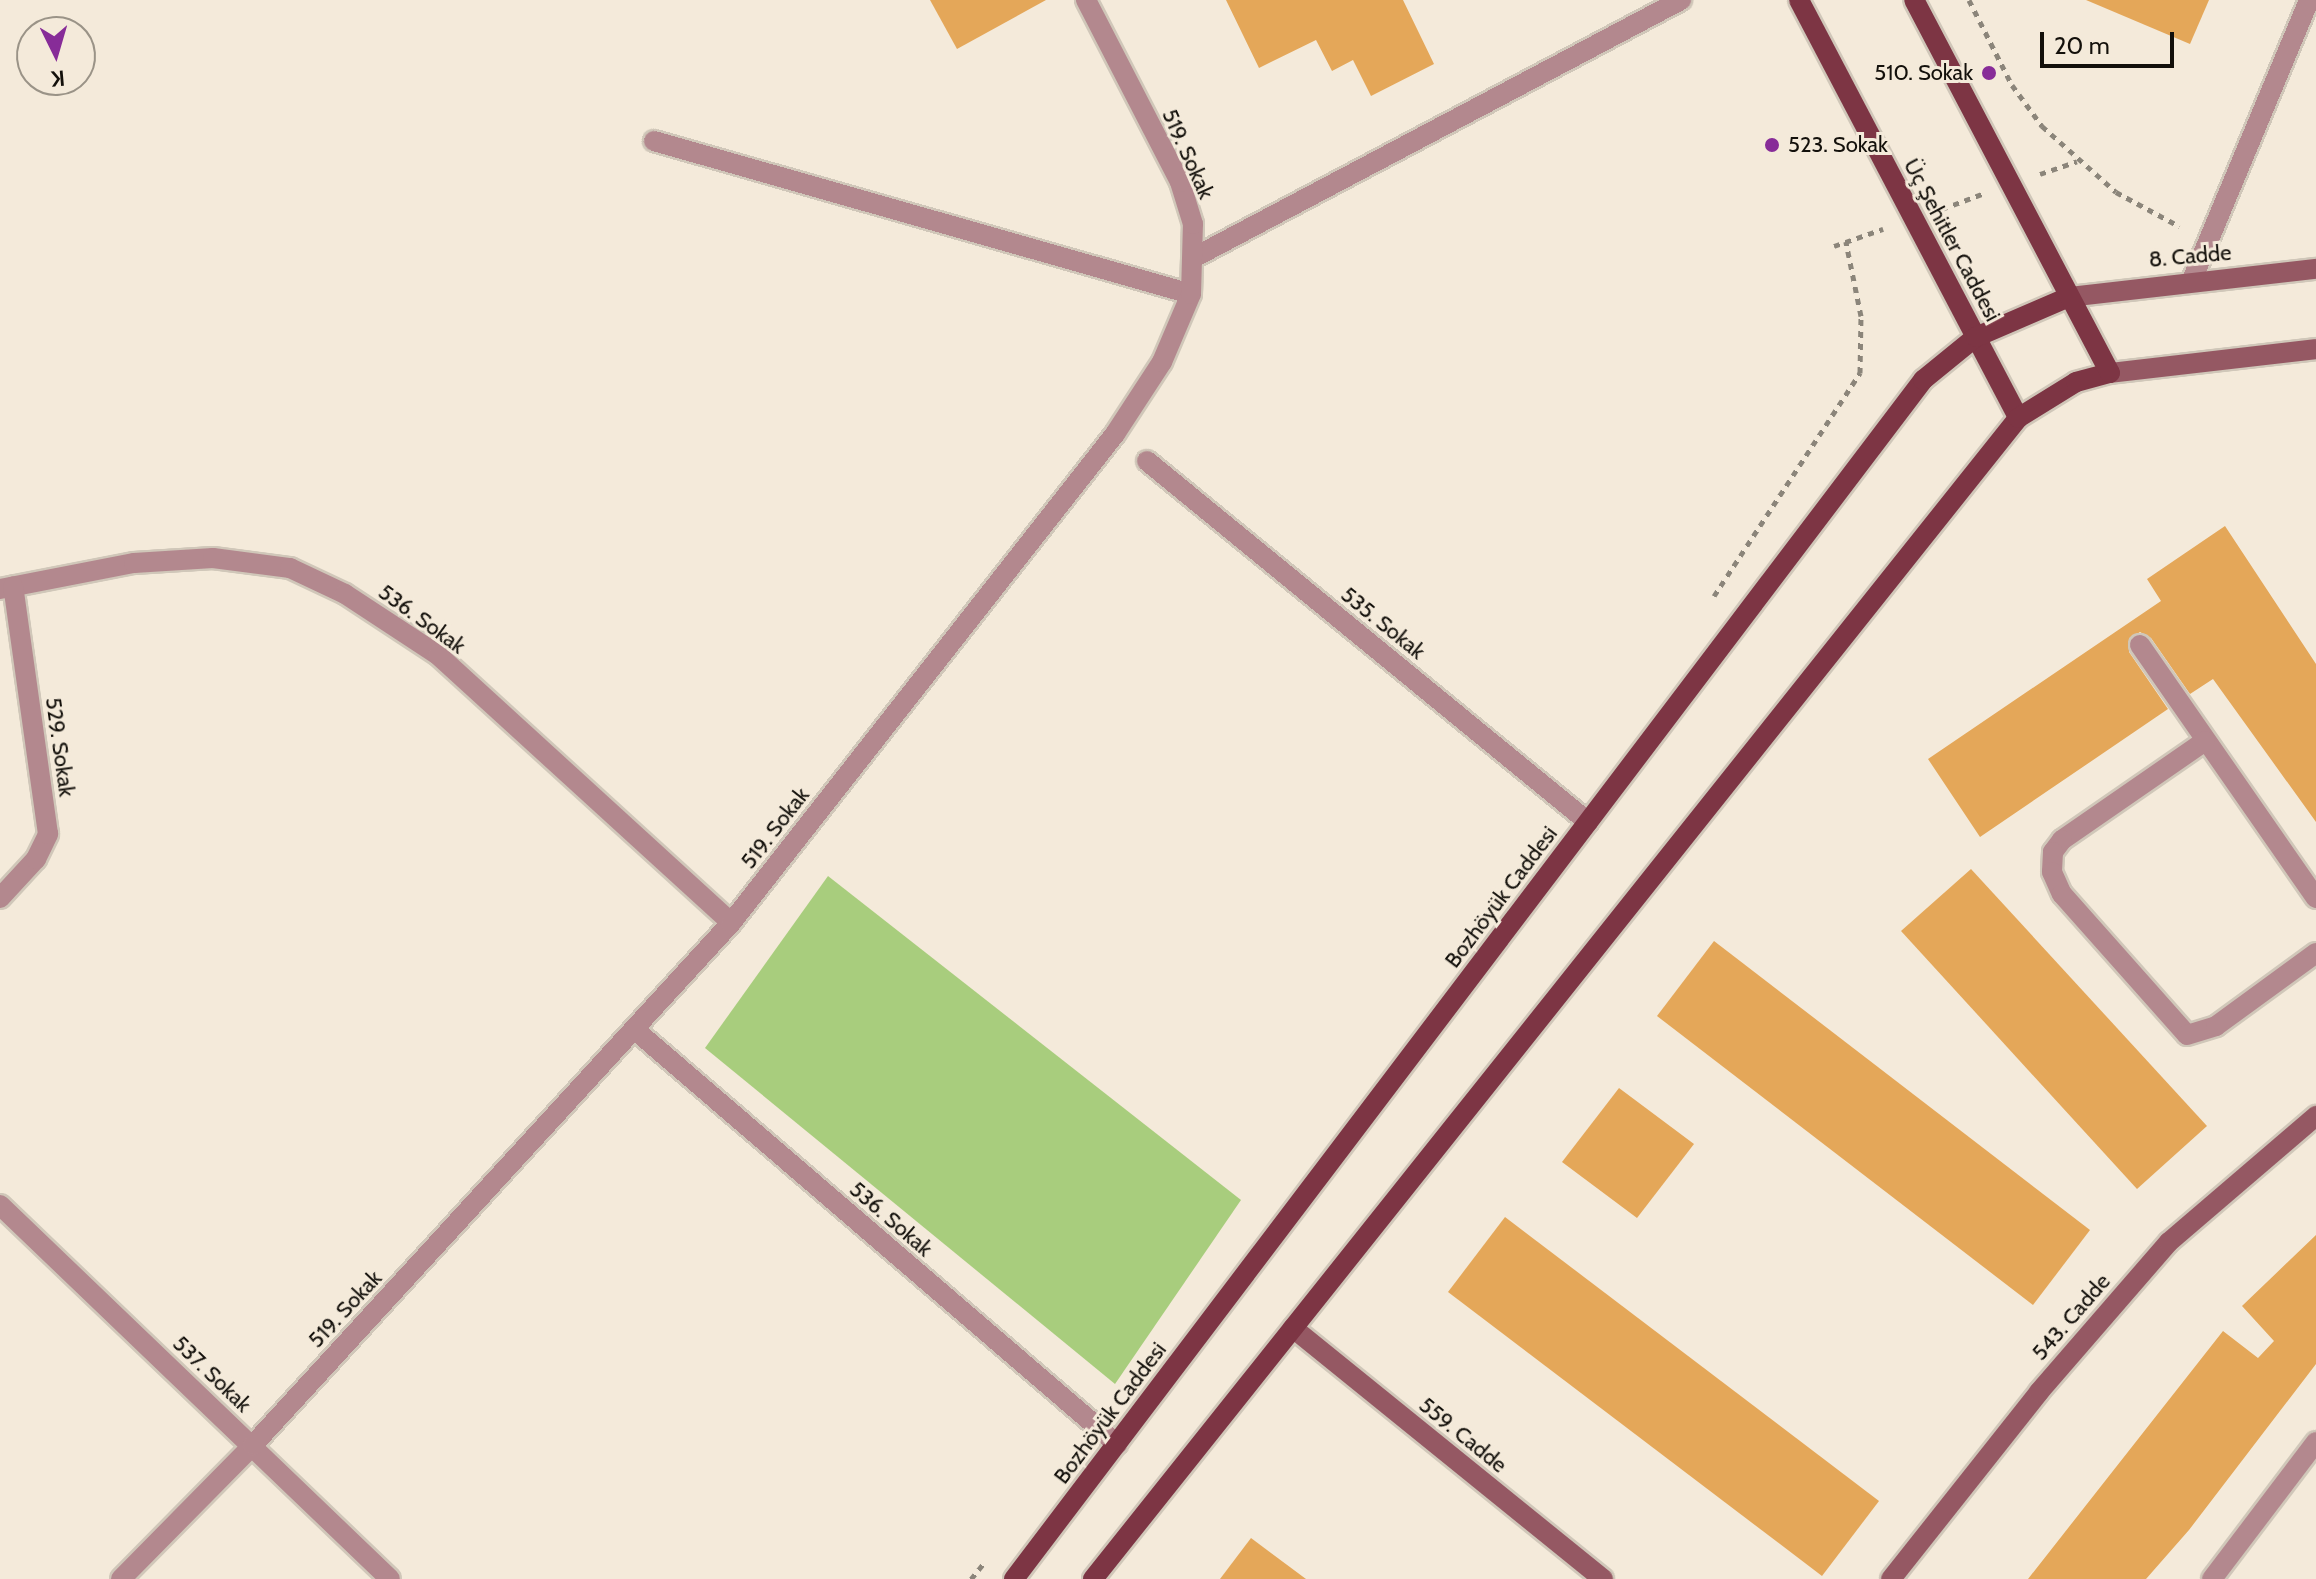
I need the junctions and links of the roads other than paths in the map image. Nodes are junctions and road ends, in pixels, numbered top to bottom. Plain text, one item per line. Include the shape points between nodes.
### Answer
1 (1086, 0) edge
2 (1681, 0) edge
3 (1799, 0) edge
4 (1914, 0) edge
5 (2309, 0) edge
6 (654, 141) dead end
7 (1195, 257) junction
8 (2316, 269) edge
9 (2192, 280) junction
10 (1191, 294) junction
11 (2069, 297) junction
12 (1976, 337) junction
13 (2316, 349) edge
14 (2110, 373) junction
15 (2018, 418) junction
16 (1147, 461) dead end
17 (6, 587) edge
18 (2140, 645) dead end
19 (2205, 741) junction
20 (1588, 822) junction
21 (0, 898) edge
22 (2316, 898) edge
23 (731, 923) junction
24 (2316, 953) edge
25 (634, 1029) junction
26 (2316, 1116) edge
27 (0, 1205) edge
28 (1293, 1328) junction
29 (2316, 1442) edge
30 (1117, 1444) junction
31 (253, 1445) junction
32 (121, 1579) edge
33 (390, 1579) edge
34 (1014, 1579) edge
35 (1093, 1579) edge
36 (1603, 1579) edge
37 (1891, 1579) edge
38 (2212, 1579) edge

1 - 7 street, 519. Sokak via 1180,182
2 - 7 street
3 - 12 main road, Üç Şehitler Caddesi
4 - 11 main road
5 - 9 street
6 - 10 street
7 - 10 street, 519. Sokak
8 - 9 street, 8. Cadde
9 - 11 street, 8. Cadde
10 - 23 street, 519. Sokak via 1162,362 1115,434
11 - 12 main road, Bozhöyük Caddesi
11 - 14 main road
12 - 15 main road, Üç Şehitler Caddesi
12 - 20 main road, Bozhöyük Caddesi via 1923,380
13 - 14 street
14 - 15 main road via 2063,388
15 - 28 main road
16 - 20 street, 535. Sokak
17 - 21 street, 529. Sokak via 48,834 44,848
17 - 23 street, 536. Sokak via 134,563 213,558 290,568 345,594 438,655
18 - 19 street
19 - 22 street
19 - 24 street via 2062,840 2053,852 2052,872 2062,894 2187,1035 2216,1026
20 - 30 main road, Bozhöyük Caddesi
23 - 25 street, 519. Sokak
25 - 30 street, 536. Sokak
25 - 31 street, 519. Sokak
26 - 37 street, 543. Cadde via 2169,1242 2039,1392
27 - 31 street, 537. Sokak
28 - 35 main road
28 - 36 street, 559. Cadde
29 - 38 street
30 - 34 main road, Bozhöyük Caddesi
31 - 32 street, 519. Sokak
31 - 33 street, 537. Sokak

